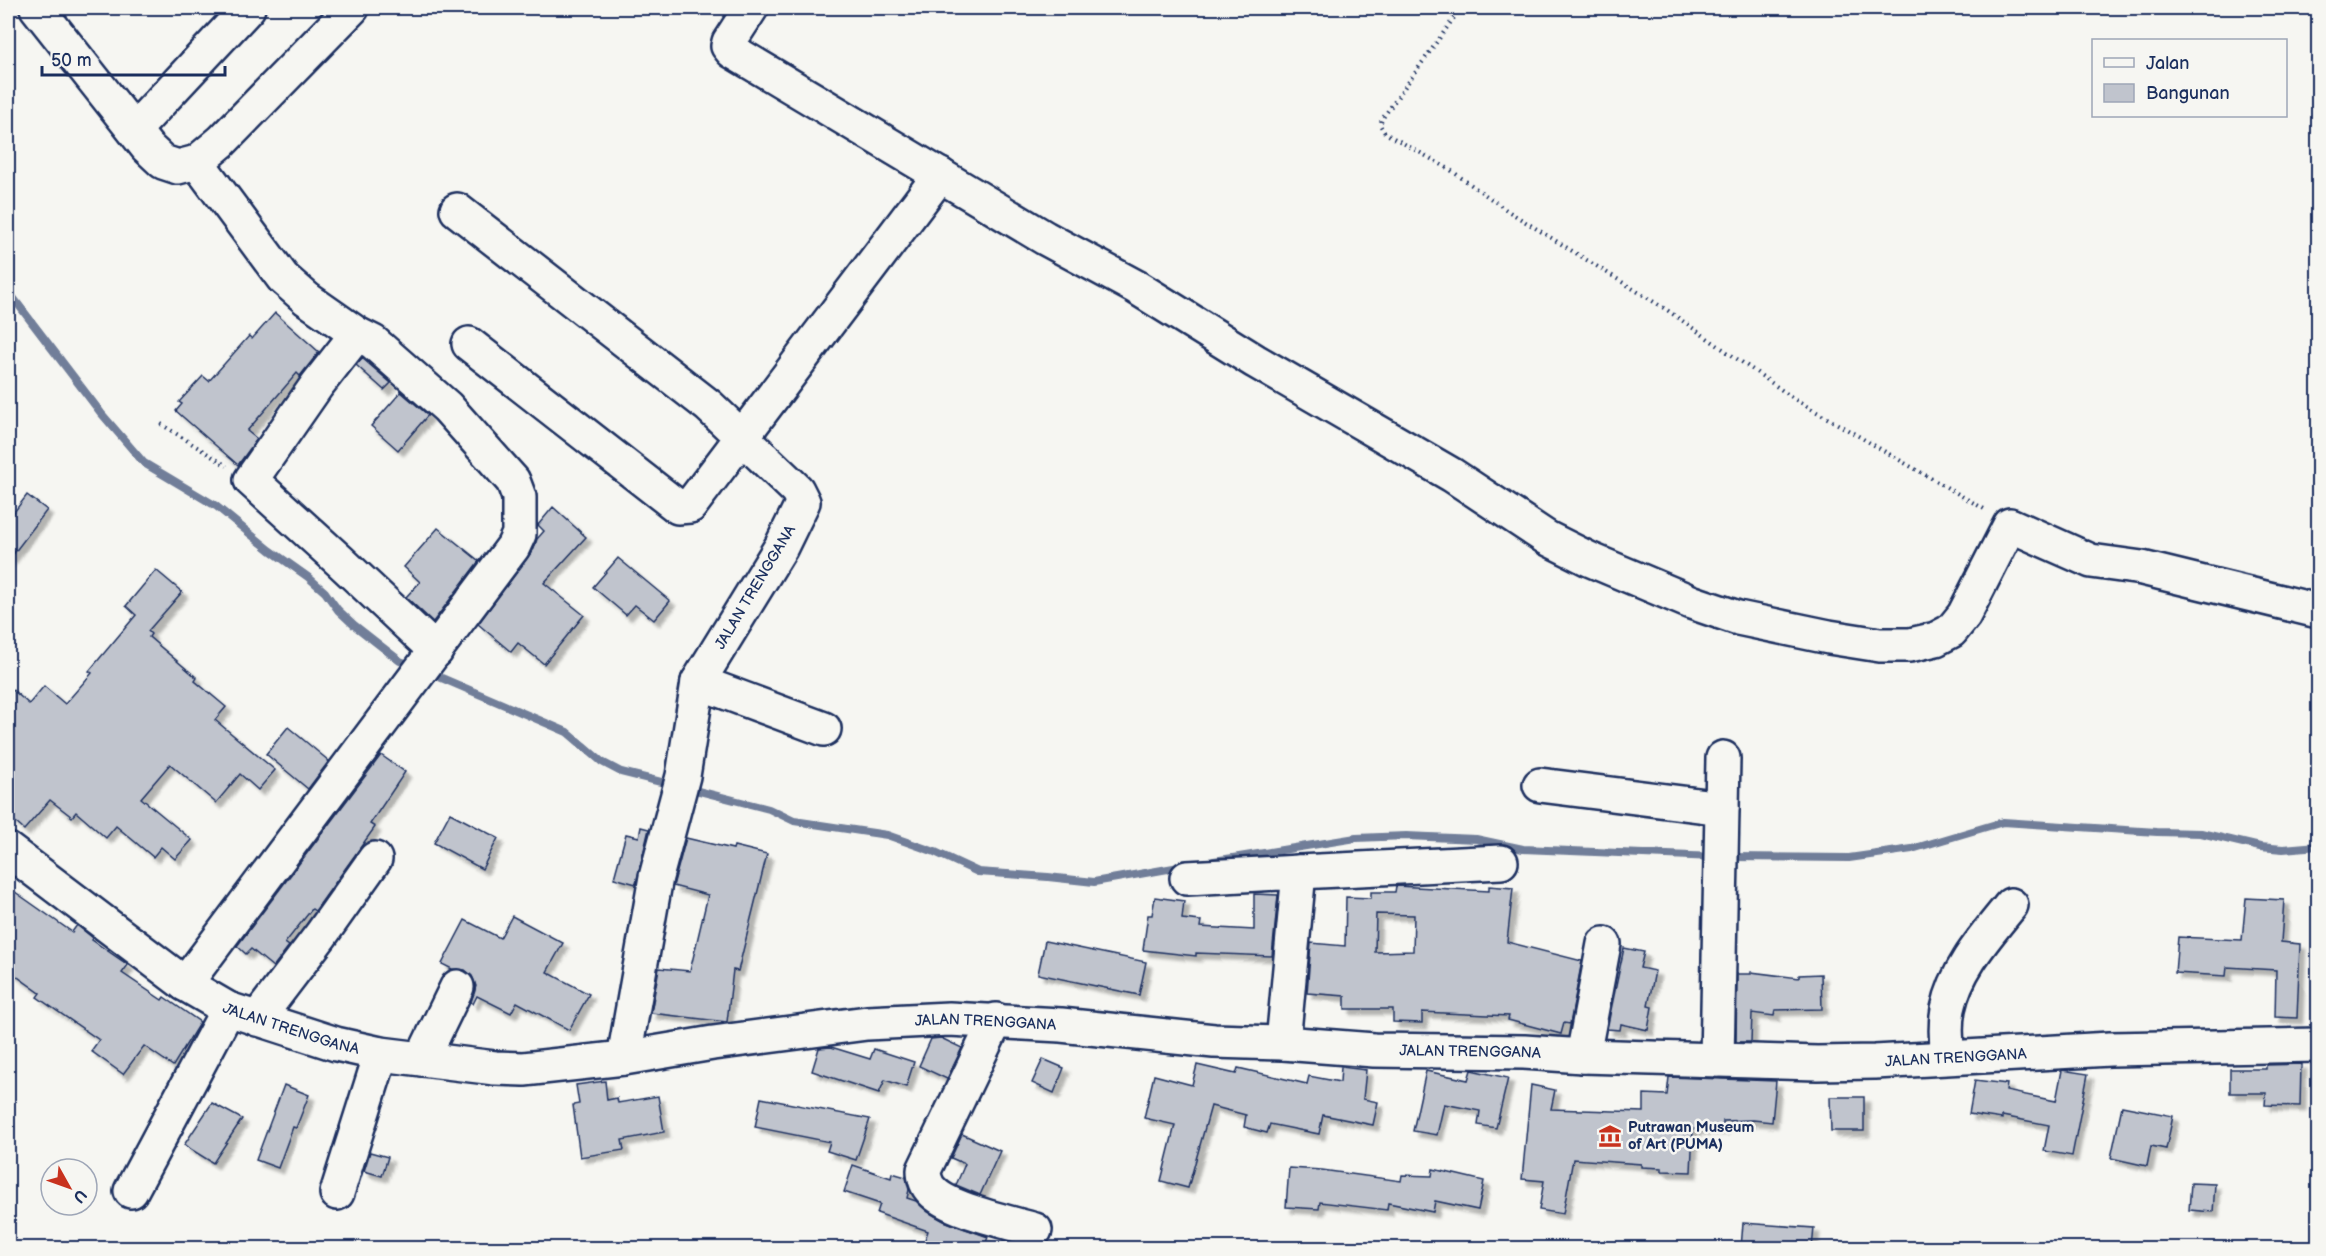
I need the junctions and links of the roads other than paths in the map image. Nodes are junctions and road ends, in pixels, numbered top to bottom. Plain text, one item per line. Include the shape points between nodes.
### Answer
1 (37, 8) edge
2 (248, 8) edge
3 (352, 8) edge
4 (751, 8) edge
5 (134, 130) junction
6 (197, 162) junction
7 (940, 175) junction
8 (457, 210) dead end
9 (357, 334) junction
10 (469, 344) dead end
11 (742, 438) junction
12 (2319, 611) edge
13 (436, 651) junction
14 (698, 682) junction
15 (824, 729) dead end
16 (1723, 758) dead end
17 (1539, 785) dead end
18 (1722, 808) junction
19 (8, 850) edge
20 (375, 859) dead end
21 (1500, 862) dead end
22 (1299, 872) junction
23 (1187, 878) dead end
24 (2011, 905) dead end
25 (1604, 944) dead end
26 (186, 984) junction
27 (457, 987) dead end
28 (242, 1014) junction
29 (996, 1020) junction
30 (1283, 1043) junction
31 (2319, 1045) edge
32 (381, 1054) junction
33 (1582, 1056) junction
34 (624, 1058) junction
35 (1933, 1058) junction
36 (422, 1059) junction
37 (1717, 1060) junction
38 (132, 1191) dead end
39 (337, 1193) dead end
40 (1035, 1230) dead end

1 - 5 street
2 - 5 street
3 - 6 street
4 - 7 street via 732,36 729,49
5 - 6 street via 163,162 178,167
6 - 9 street via 283,278
7 - 11 street
7 - 12 street via 1452,475 1547,538 1691,602 1738,618 1880,645 1910,645 1936,639 1951,631 1964,615 2010,525 2091,561 2142,568
8 - 11 street via 709,406
9 - 13 street via 373,342 447,407 513,481 519,497 519,534 513,547
9 - 13 street via 251,480
10 - 11 street via 678,507 690,506
11 - 14 street, JALAN TRENGGANA via 797,490 803,502 781,547
13 - 26 street
14 - 15 street
14 - 34 street, JALAN TRENGGANA via 683,776 656,877
16 - 18 street
17 - 18 street
18 - 37 street
19 - 26 street, JALAN TRENGGANA
20 - 28 street via 321,935
21 - 22 street
22 - 23 street
22 - 30 street
24 - 35 street via 1958,980 1948,1009 1946,1034
25 - 33 street
26 - 28 street, JALAN TRENGGANA
27 - 36 street
28 - 32 street, JALAN TRENGGANA
28 - 38 street via 180,1096
29 - 30 street, JALAN TRENGGANA via 1214,1041
29 - 34 street, JALAN TRENGGANA via 867,1023
29 - 40 street via 924,1170 924,1180 932,1192 948,1203
30 - 33 street, JALAN TRENGGANA via 1374,1050
31 - 35 street, JALAN TRENGGANA via 2110,1049
32 - 36 street, JALAN TRENGGANA
32 - 39 street
33 - 37 street, JALAN TRENGGANA
34 - 36 street, JALAN TRENGGANA via 524,1070
35 - 37 street, JALAN TRENGGANA via 1875,1062

